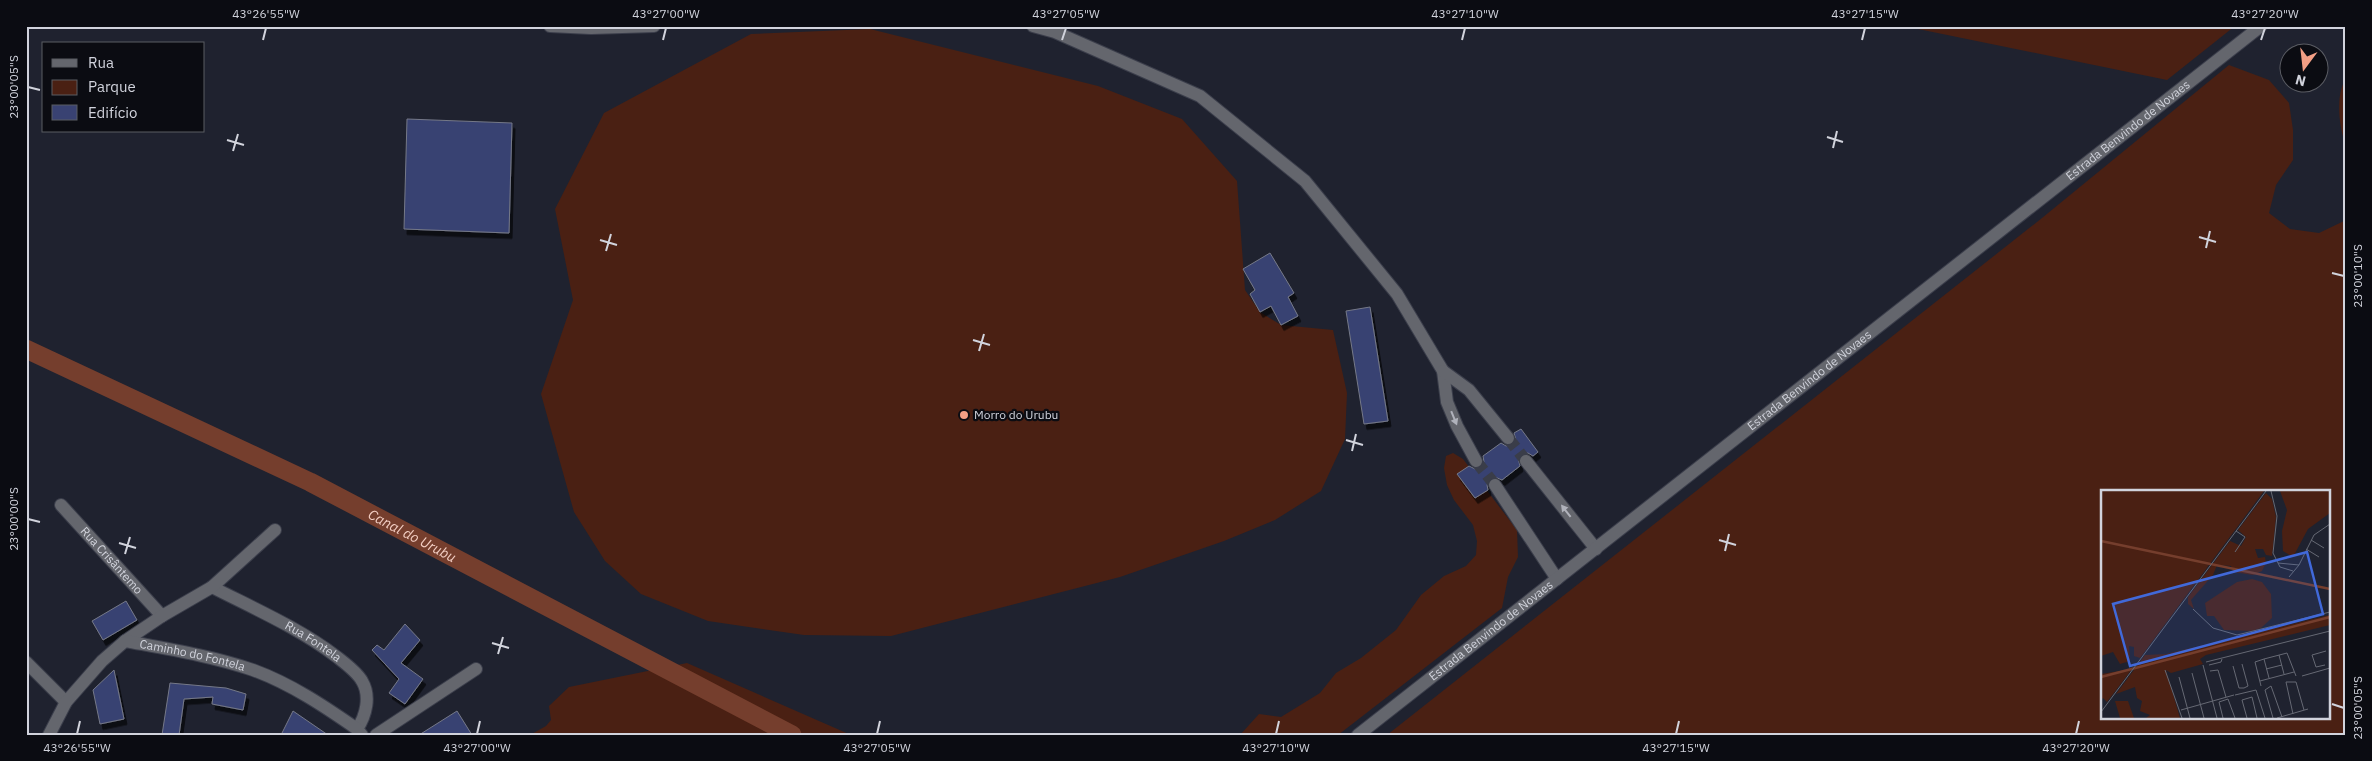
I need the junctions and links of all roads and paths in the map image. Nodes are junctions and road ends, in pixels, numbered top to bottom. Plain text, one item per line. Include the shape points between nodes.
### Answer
1 (550, 26) edge
2 (654, 26) edge
3 (1033, 26) edge
4 (2261, 26) edge
5 (1443, 370) junction
6 (1508, 438) tunnel mouth
7 (1476, 461) tunnel mouth
8 (1526, 461) tunnel mouth
9 (1495, 485) tunnel mouth
10 (61, 505) dead end
11 (275, 530) dead end
12 (1596, 549) junction
13 (1558, 578) junction
14 (212, 587) junction
15 (162, 616) junction
16 (125, 641) junction
17 (26, 662) edge
18 (476, 668) dead end
19 (66, 702) junction
20 (360, 732) edge
21 (49, 735) edge
22 (376, 735) edge
23 (1358, 735) edge

1 - 2 street
3 - 5 street via 1055,32 1200,96 1304,181 1397,294
4 - 12 street, Estrada Benvindo de Novaes
5 - 6 street via 1470,390
5 -> 7 street via 1447,402
12 -> 8 street
9 - 13 street
10 - 15 street, Rua Crisântemo
11 - 14 street
12 - 13 street, Estrada Benvindo de Novaes
13 - 23 street, Estrada Benvindo de Novaes
14 - 15 street
14 - 20 street, Rua Fontela via 310,637 349,667 363,682 366,696
15 - 16 street
16 - 19 street, Caminho do Fontela via 102,661
16 - 20 street, Caminho do Fontela via 202,656 254,671 310,697
17 - 19 street
18 - 22 street
19 - 21 street, Caminho do Fontela

